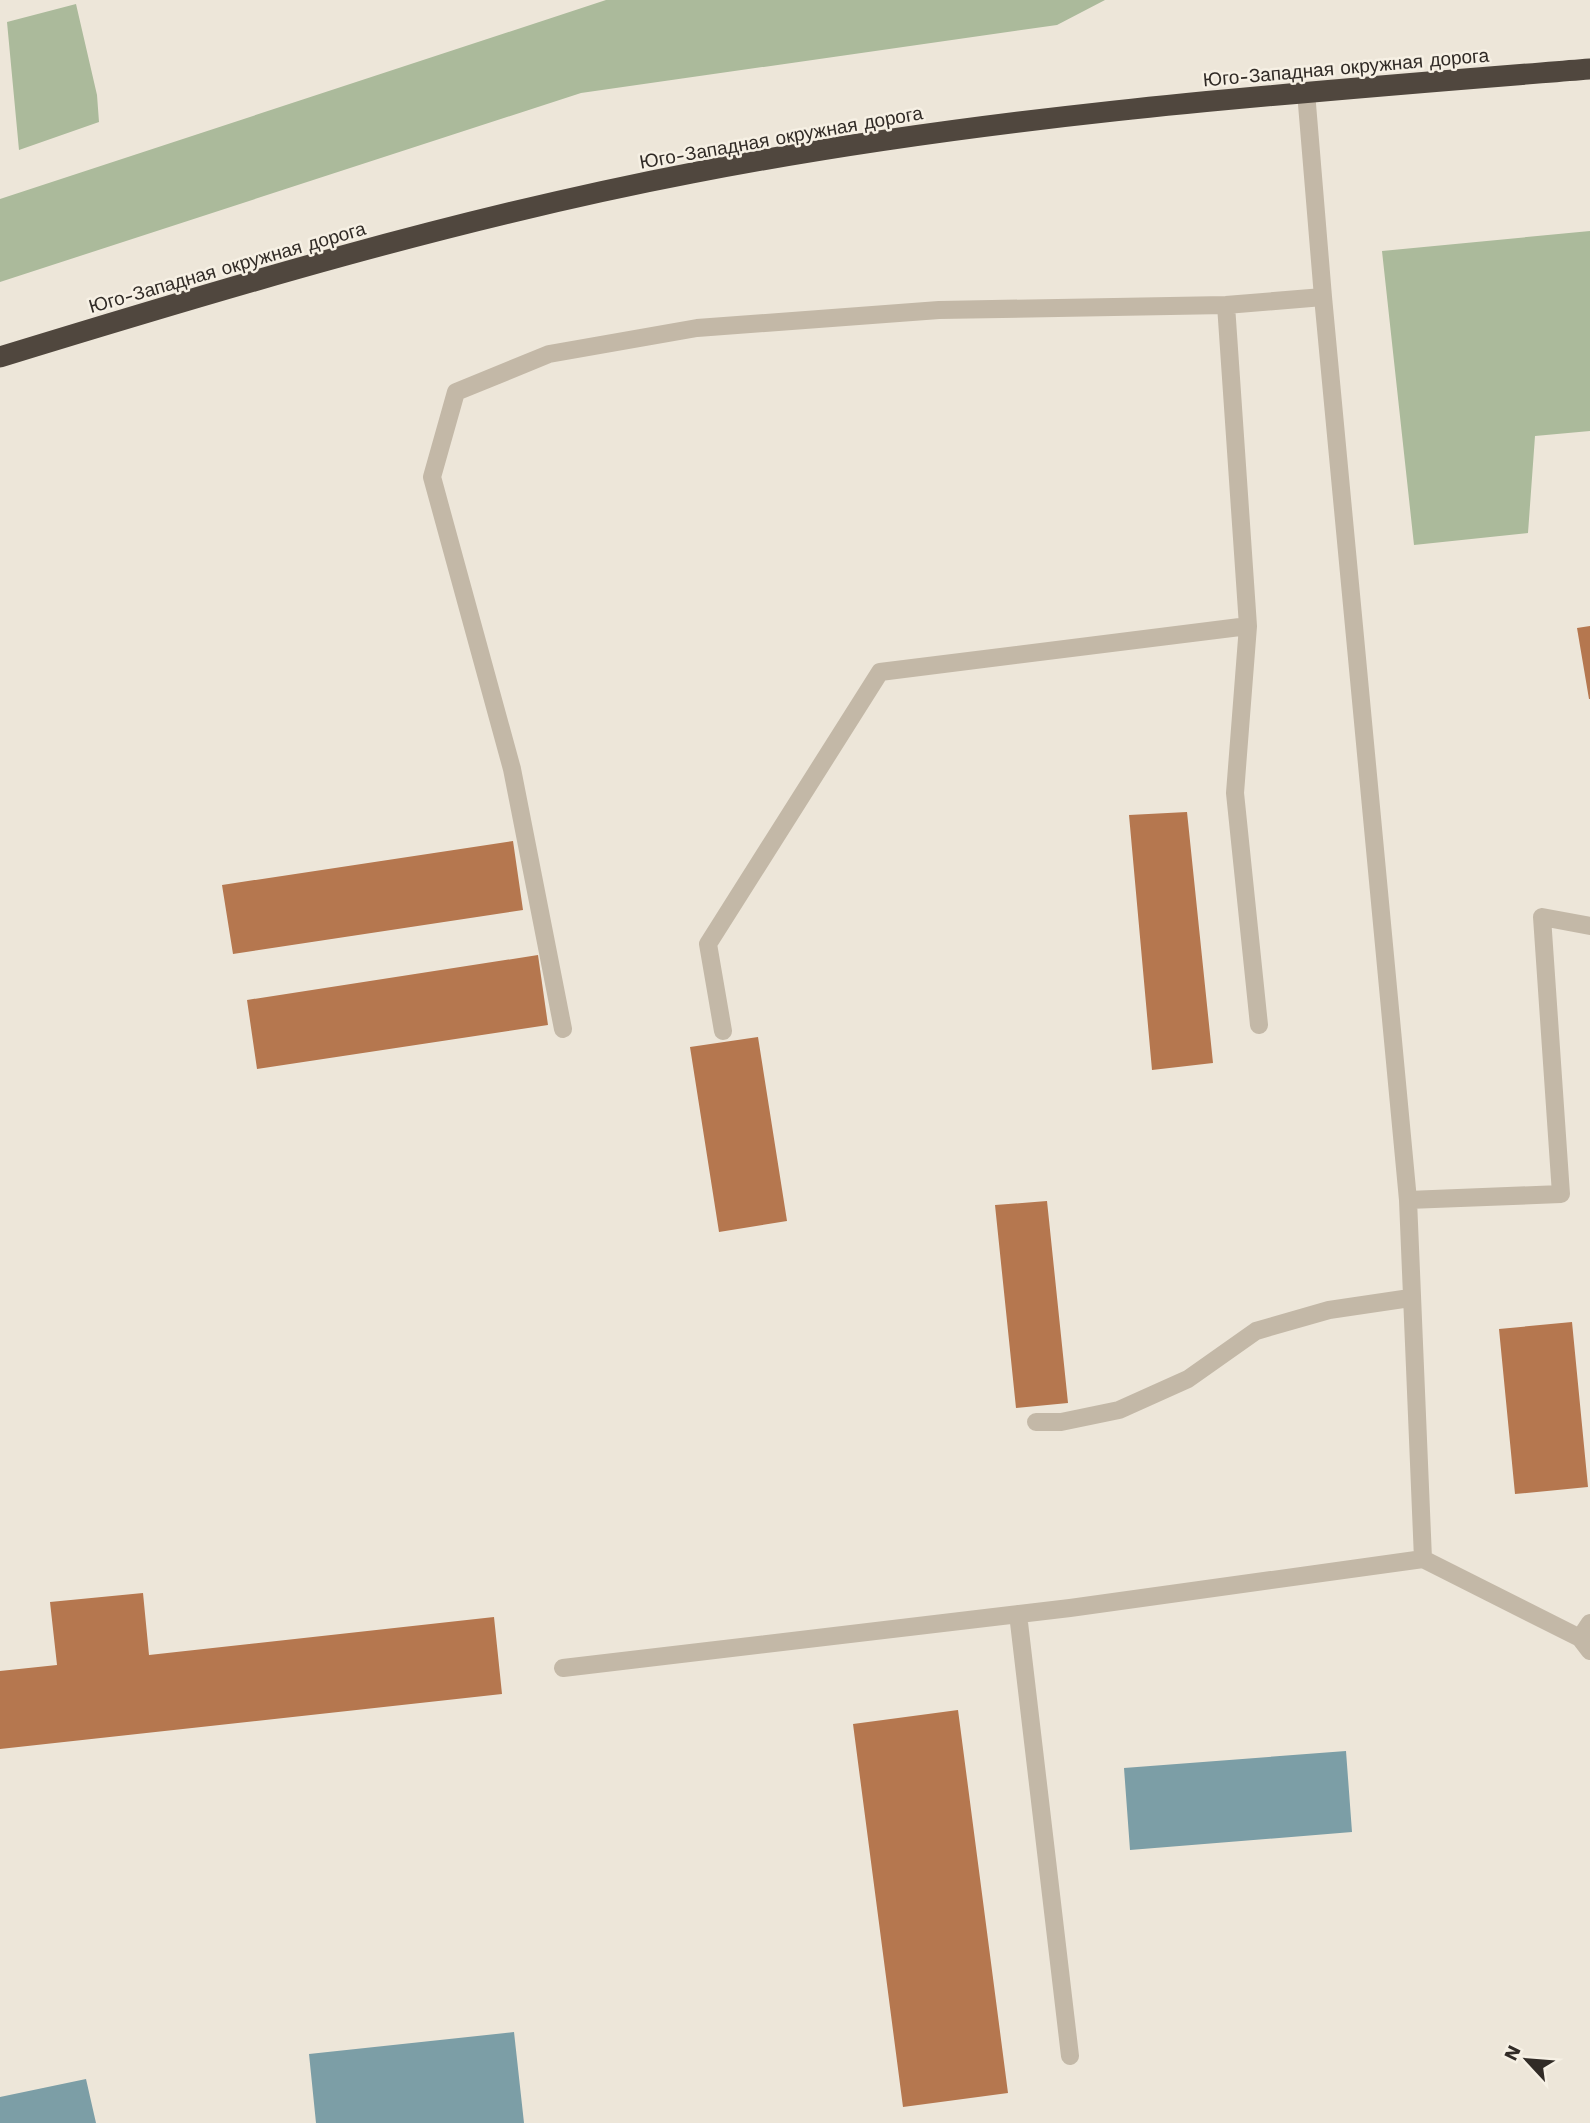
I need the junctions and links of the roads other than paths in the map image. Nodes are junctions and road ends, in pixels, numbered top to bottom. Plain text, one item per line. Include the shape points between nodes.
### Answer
1 (1590, 69) edge
2 (1306, 92) junction
3 (1323, 297) junction
4 (1226, 305) junction
5 (0, 357) edge
6 (1248, 626) junction
7 (1590, 926) edge
8 (1259, 1025) dead end
9 (564, 1029) dead end
10 (723, 1031) dead end
11 (1408, 1200) junction
12 (1410, 1298) junction
13 (1036, 1422) dead end
14 (1423, 1559) junction
15 (1018, 1614) junction
16 (1587, 1637) edge
17 (563, 1668) dead end
18 (1070, 2056) dead end

1 - 2 highway, Юго-Западная окружная дорога
2 - 3 lane
2 - 5 highway, Юго-Западная окружная дорога via 951,130 691,173 436,231
3 - 4 lane
3 - 11 lane
4 - 6 lane
4 - 9 lane via 939,310 697,328 549,354 456,392 432,477 512,769
6 - 8 lane via 1235,793
6 - 10 lane via 880,672 708,944
7 - 11 lane via 1542,917 1561,1194
11 - 12 lane
12 - 13 lane via 1329,1310 1256,1331 1188,1379 1119,1410 1061,1422
12 - 14 lane
14 - 15 lane
14 - 16 lane
15 - 17 lane
15 - 18 lane

